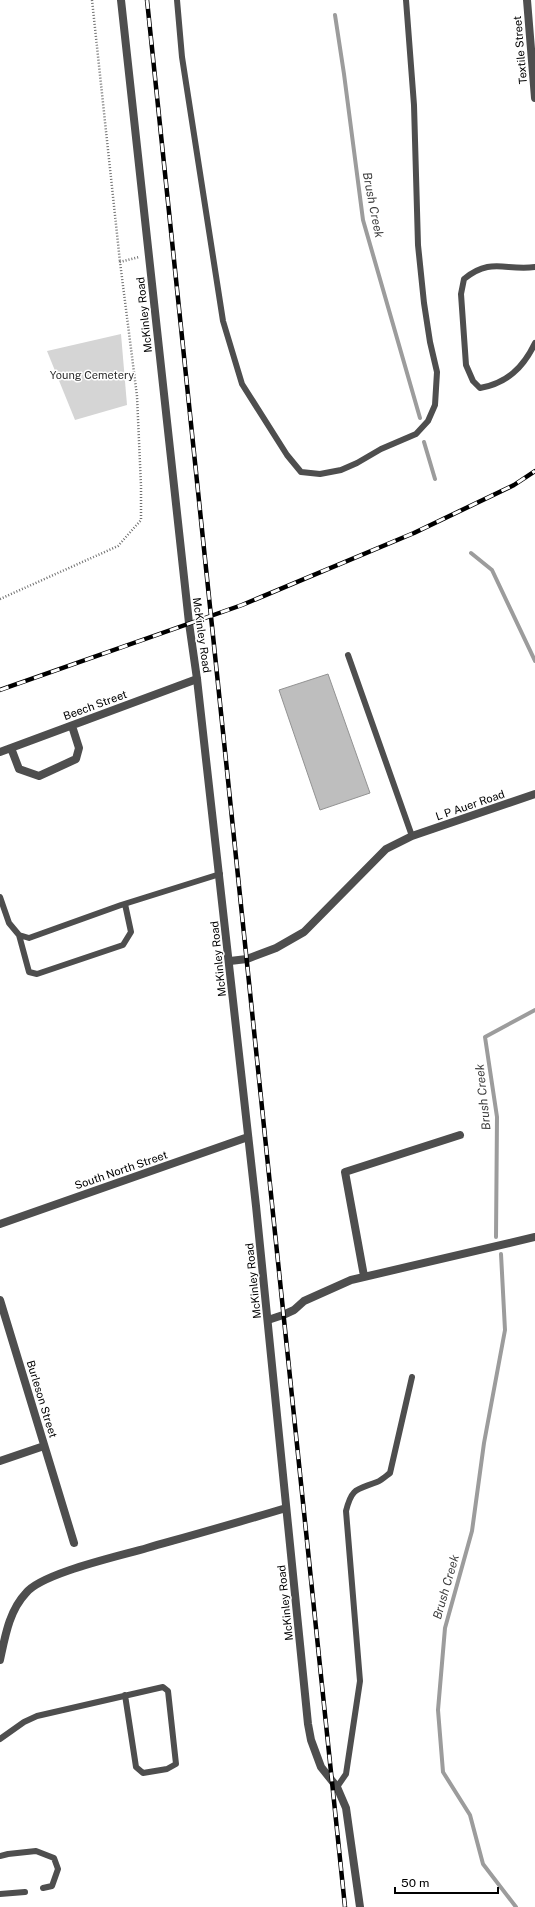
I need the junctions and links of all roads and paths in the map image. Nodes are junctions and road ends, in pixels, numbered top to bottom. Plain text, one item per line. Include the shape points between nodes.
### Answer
1 (92, 0) edge
2 (121, 0) edge
3 (177, 0) edge
4 (406, 0) edge
5 (527, 0) edge
6 (535, 98) edge
7 (149, 255) junction
8 (120, 262) junction
9 (535, 267) edge
10 (535, 343) edge
11 (0, 599) edge
12 (348, 655) dead end
13 (197, 679) junction
14 (72, 726) junction
15 (11, 748) junction
16 (0, 752) edge
17 (535, 794) edge
18 (412, 836) junction
19 (220, 874) junction
20 (0, 897) edge
21 (125, 904) junction
22 (19, 935) junction
23 (230, 961) junction
24 (460, 1135) dead end
25 (248, 1137) junction
26 (0, 1224) edge
27 (535, 1237) edge
28 (364, 1276) junction
29 (0, 1300) edge
30 (268, 1320) junction
31 (412, 1377) dead end
32 (44, 1446) junction
33 (0, 1461) edge
34 (286, 1508) junction
35 (74, 1543) dead end
36 (0, 1660) edge
37 (125, 1696) junction
38 (0, 1738) edge
39 (337, 1787) junction
40 (0, 1856) edge
41 (43, 1888) dead end
42 (25, 1892) dead end
43 (0, 1894) edge
44 (360, 1907) edge

1 - 8 path
2 - 7 street, McKinley Road
3 - 4 lane via 182,57 223,321 242,384 301,472 320,474 341,470 416,434 428,421 436,405 437,372 424,303 418,245 414,105
5 - 6 street, Textile Street
7 - 8 path
7 - 13 street, McKinley Road
8 - 11 path via 137,396 141,520 118,546
9 - 10 lane via 486,266 475,270 464,279 461,294 466,365 473,381 480,388 496,385 515,373
12 - 18 lane
13 - 14 street, Beech Street
13 - 19 street, McKinley Road
14 - 15 street, Beech Street
14 - 15 street via 79,748 76,759 39,776 19,769
15 - 16 street, Beech Street
17 - 18 street, L P Auer Road
18 - 23 street, L P Auer Road via 386,849 304,932 276,948 247,959
19 - 21 lane
19 - 23 street, McKinley Road
20 - 22 lane via 9,923
21 - 22 lane via 29,938
21 - 22 lane via 131,932 123,945 37,974 29,972
23 - 25 street, McKinley Road
24 - 28 street via 345,1172
25 - 26 street, South North Street
25 - 30 street, McKinley Road
27 - 28 street
28 - 30 street via 304,1301 283,1316
29 - 32 street, Burleson Street
30 - 34 street, McKinley Road
31 - 39 lane via 390,1473 379,1482 360,1487 350,1497 346,1511 360,1681 346,1774
32 - 33 street
32 - 35 street, Burleson Street
34 - 36 street via 83,1566 42,1581 26,1592 15,1608
34 - 39 street, McKinley Road via 311,1740 321,1767
37 - 37 lane via 164,1686 168,1691 176,1764 166,1770 144,1773 136,1767
37 - 38 lane via 37,1716
39 - 44 street, McKinley Road via 346,1808
40 - 41 lane via 36,1851 54,1858 58,1869 52,1886
42 - 43 lane

